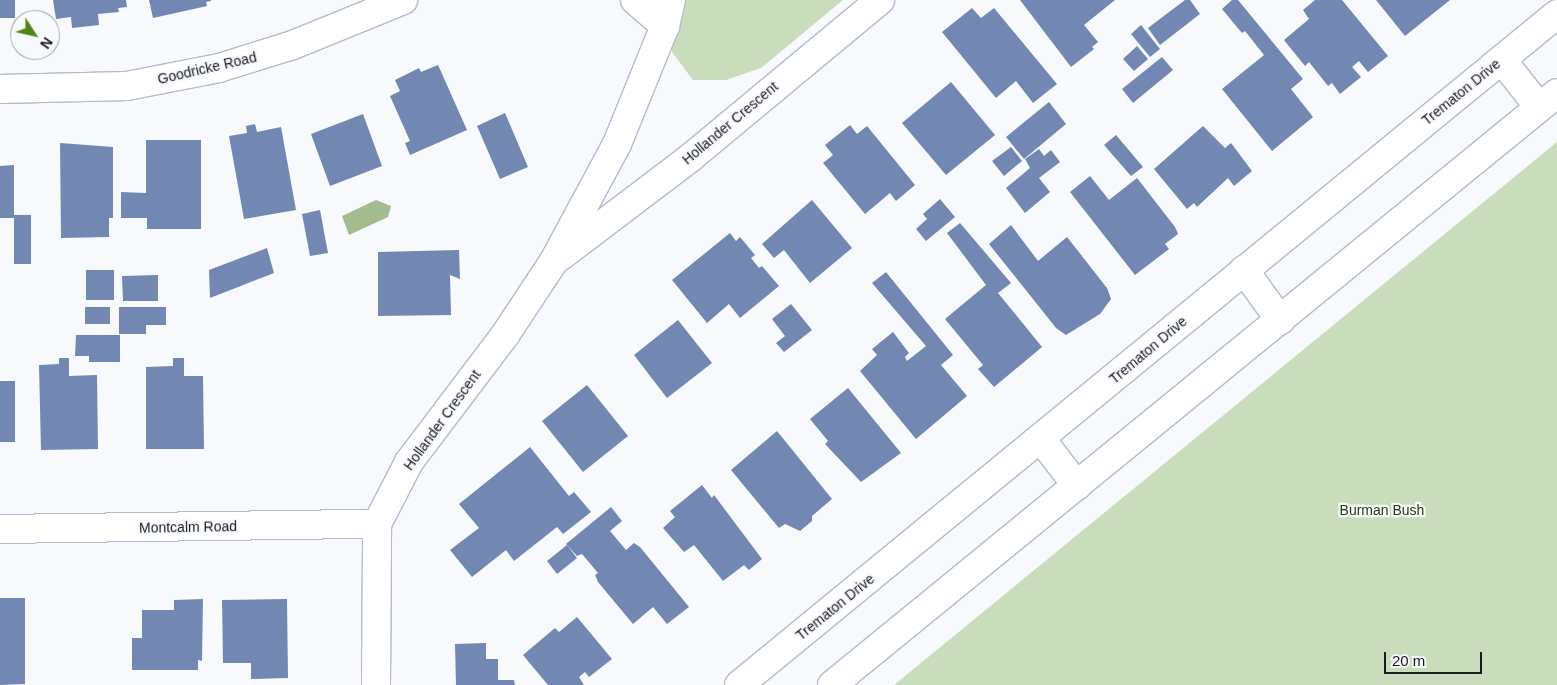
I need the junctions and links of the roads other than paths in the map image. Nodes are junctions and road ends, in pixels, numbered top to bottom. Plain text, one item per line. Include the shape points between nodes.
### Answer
1 (403, 0) edge
2 (635, 0) edge
3 (672, 0) edge
4 (880, 0) edge
5 (1557, 14) edge
6 (665, 26) junction
7 (1502, 60) junction
8 (0, 89) edge
9 (1548, 100) edge
10 (554, 261) junction
11 (1244, 270) junction
12 (1280, 320) junction
13 (1041, 439) junction
14 (1077, 486) junction
15 (377, 524) junction
16 (0, 529) edge
17 (755, 680) edge
18 (376, 685) edge
19 (832, 685) edge

1 - 8 street, Goodricke Road via 293,46 220,68 127,86
2 - 6 street
3 - 6 street, Hollander Crescent
4 - 10 street, Hollander Crescent via 690,158
5 - 7 street, Trematon Drive
6 - 10 street, Hollander Crescent via 617,144
7 - 9 street
7 - 11 street, Trematon Drive
9 - 12 street
10 - 15 street, Hollander Crescent via 505,335 409,462
11 - 12 street
11 - 13 street, Trematon Drive
12 - 14 street
13 - 14 street
13 - 17 street, Trematon Drive
14 - 19 street
15 - 16 street, Montcalm Road
15 - 18 street, Hollander Crescent

